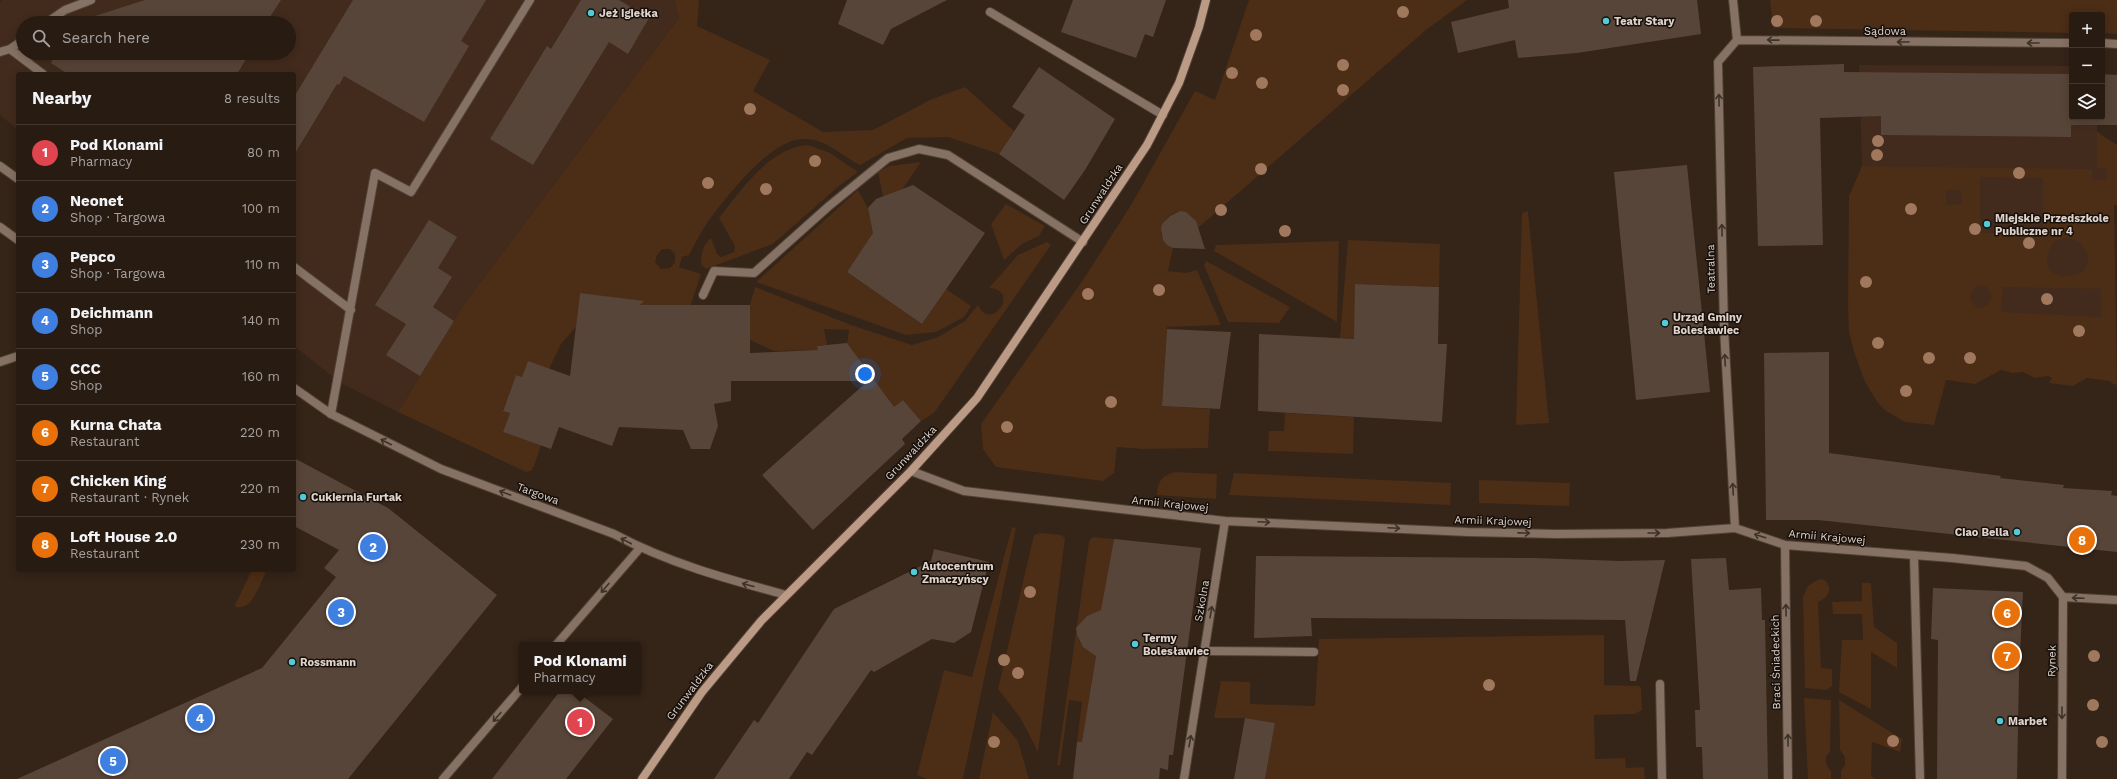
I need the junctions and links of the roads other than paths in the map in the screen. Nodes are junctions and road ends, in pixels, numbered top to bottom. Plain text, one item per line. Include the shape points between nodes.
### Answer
1 (91, 0) edge
2 (530, 0) edge
3 (1206, 0) edge
4 (1733, 0) edge
5 (990, 12) dead end
6 (56, 16) edge
7 (1737, 40) junction
8 (2069, 43) edge
9 (2105, 43) edge
10 (2117, 44) edge
11 (16, 45) edge
12 (10, 49) junction
13 (0, 52) edge
14 (16, 54) edge
15 (25, 60) edge
16 (40, 72) edge
17 (1163, 115) junction
18 (0, 166) edge
19 (16, 178) edge
20 (0, 227) edge
21 (16, 239) edge
22 (1083, 242) junction
23 (296, 269) edge
24 (703, 295) dead end
25 (351, 310) junction
26 (16, 357) edge
27 (0, 362) edge
28 (296, 389) edge
29 (331, 414) junction
30 (911, 471) junction
31 (1225, 521) junction
32 (1735, 528) junction
33 (1785, 545) junction
34 (640, 548) junction
35 (1914, 556) junction
36 (786, 595) junction
37 (2063, 598) junction
38 (2117, 600) edge
39 (559, 642) edge
40 (1204, 651) junction
41 (1314, 652) dead end
42 (1660, 684) dead end
43 (519, 690) edge
44 (443, 779) edge
45 (642, 779) edge
46 (1184, 779) edge
47 (1662, 779) edge
48 (1788, 779) edge
49 (1920, 779) edge
50 (2062, 779) edge

1 - 6 street
2 - 25 street via 411,192 376,173
3 - 17 street, Grunwaldzka via 1182,76
4 - 7 street
5 - 17 street
8 -> 7 street, Sądowa
32 -> 7 street, Teatralna via 1724,328 1718,62
9 - 10 street
11 - 12 street
12 - 13 street
12 - 14 street
15 - 16 street
17 - 22 street, Grunwaldzka via 1147,145
18 - 19 street
20 - 21 street
22 - 24 street via 948,155 919,149 888,158 754,273 714,271
22 - 30 street, Grunwaldzka via 977,398
23 - 25 street
25 - 29 street
26 - 27 street
28 - 29 street, Targowa
34 -> 29 street, Targowa via 614,534 441,469
30 - 31 street, Armii Krajowej via 964,492
30 - 36 street, Grunwaldzka
31 -> 32 street, Armii Krajowej via 1556,534 1667,533
40 -> 31 street, Szkolna
33 -> 32 street, Armii Krajowej
33 - 35 street, Armii Krajowej
48 -> 33 street, Braci Śniadeckich
36 -> 34 street, Targowa via 709,574
34 -> 39 street
35 - 37 street, Armii Krajowej via 2026,566 2048,578
35 - 49 street
36 - 45 street, Grunwaldzka via 761,620 702,692
38 -> 37 street
37 -> 50 street, Rynek
40 - 41 street
46 -> 40 street, Szkolna
42 - 47 street
43 -> 44 street

